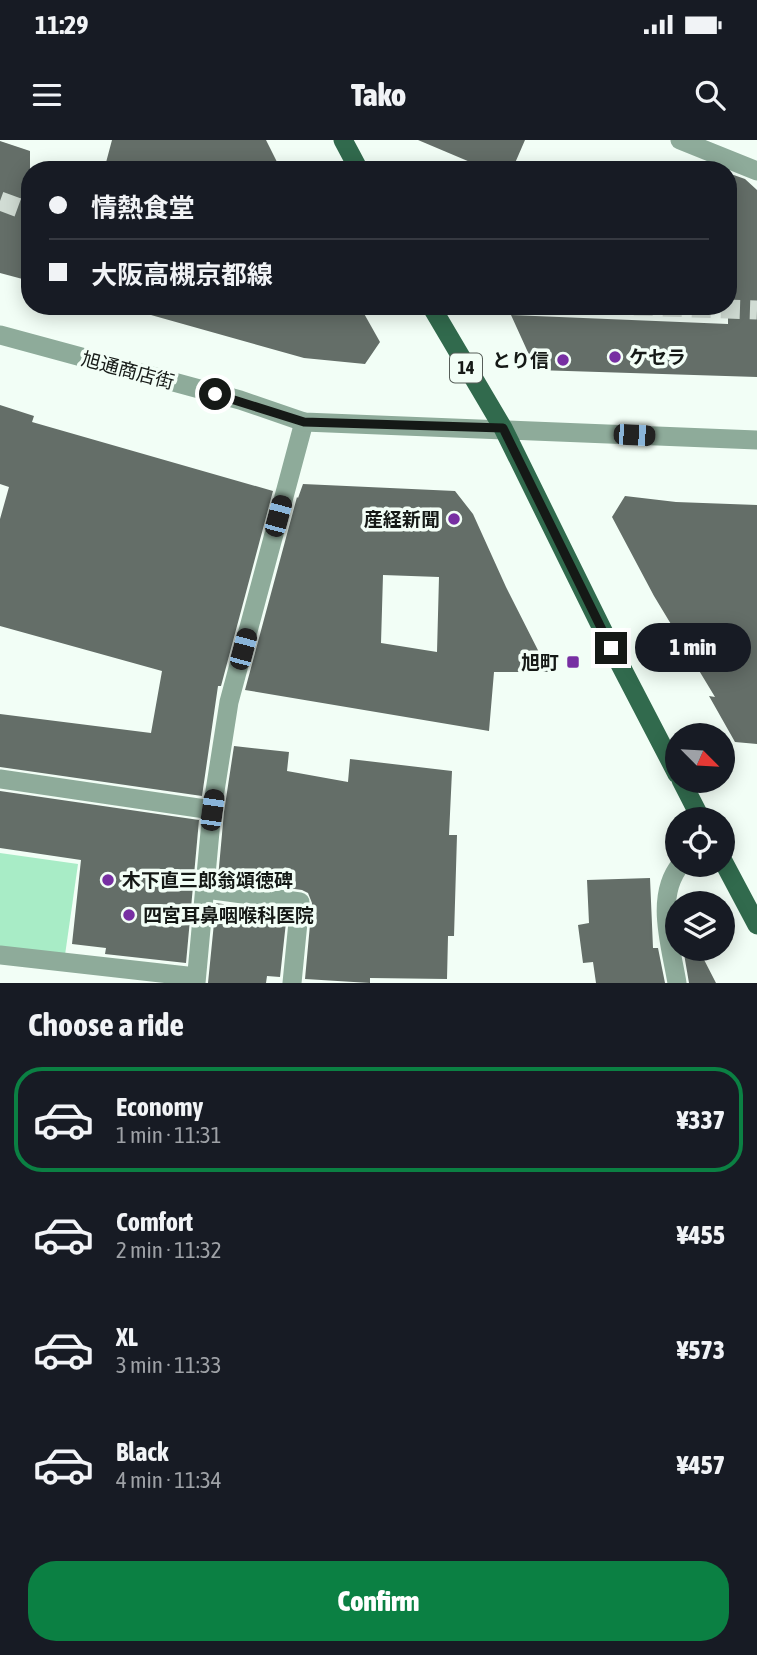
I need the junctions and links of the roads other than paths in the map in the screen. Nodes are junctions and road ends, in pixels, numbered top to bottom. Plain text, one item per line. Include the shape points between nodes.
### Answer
1 (343, 140) edge
2 (680, 140) edge
3 (354, 161) edge
4 (732, 161) edge
5 (737, 163) edge
6 (757, 171) edge
7 (436, 315) edge
8 (0, 335) edge
9 (304, 422) junction
10 (503, 428) junction
11 (757, 440) edge
12 (665, 751) edge
13 (0, 779) edge
14 (212, 810) junction
15 (674, 877) edge
16 (732, 877) edge
17 (206, 889) junction
18 (757, 925) edge
19 (0, 955) edge
20 (196, 980) edge
21 (292, 983) edge
22 (677, 983) edge

1 - 3 main road
2 - 4 street
5 - 6 street
7 - 10 main road, 14
8 - 9 street, 旭通商店街 via 240,400
9 - 10 street, 旭通商店街
9 - 14 street via 229,702
10 - 11 street, 旭通商店街
10 - 12 main road, 14
13 - 14 street
14 - 17 street
15 - 22 street via 665,905
16 - 18 main road
17 - 20 street
17 - 21 street via 300,902
19 - 20 street

